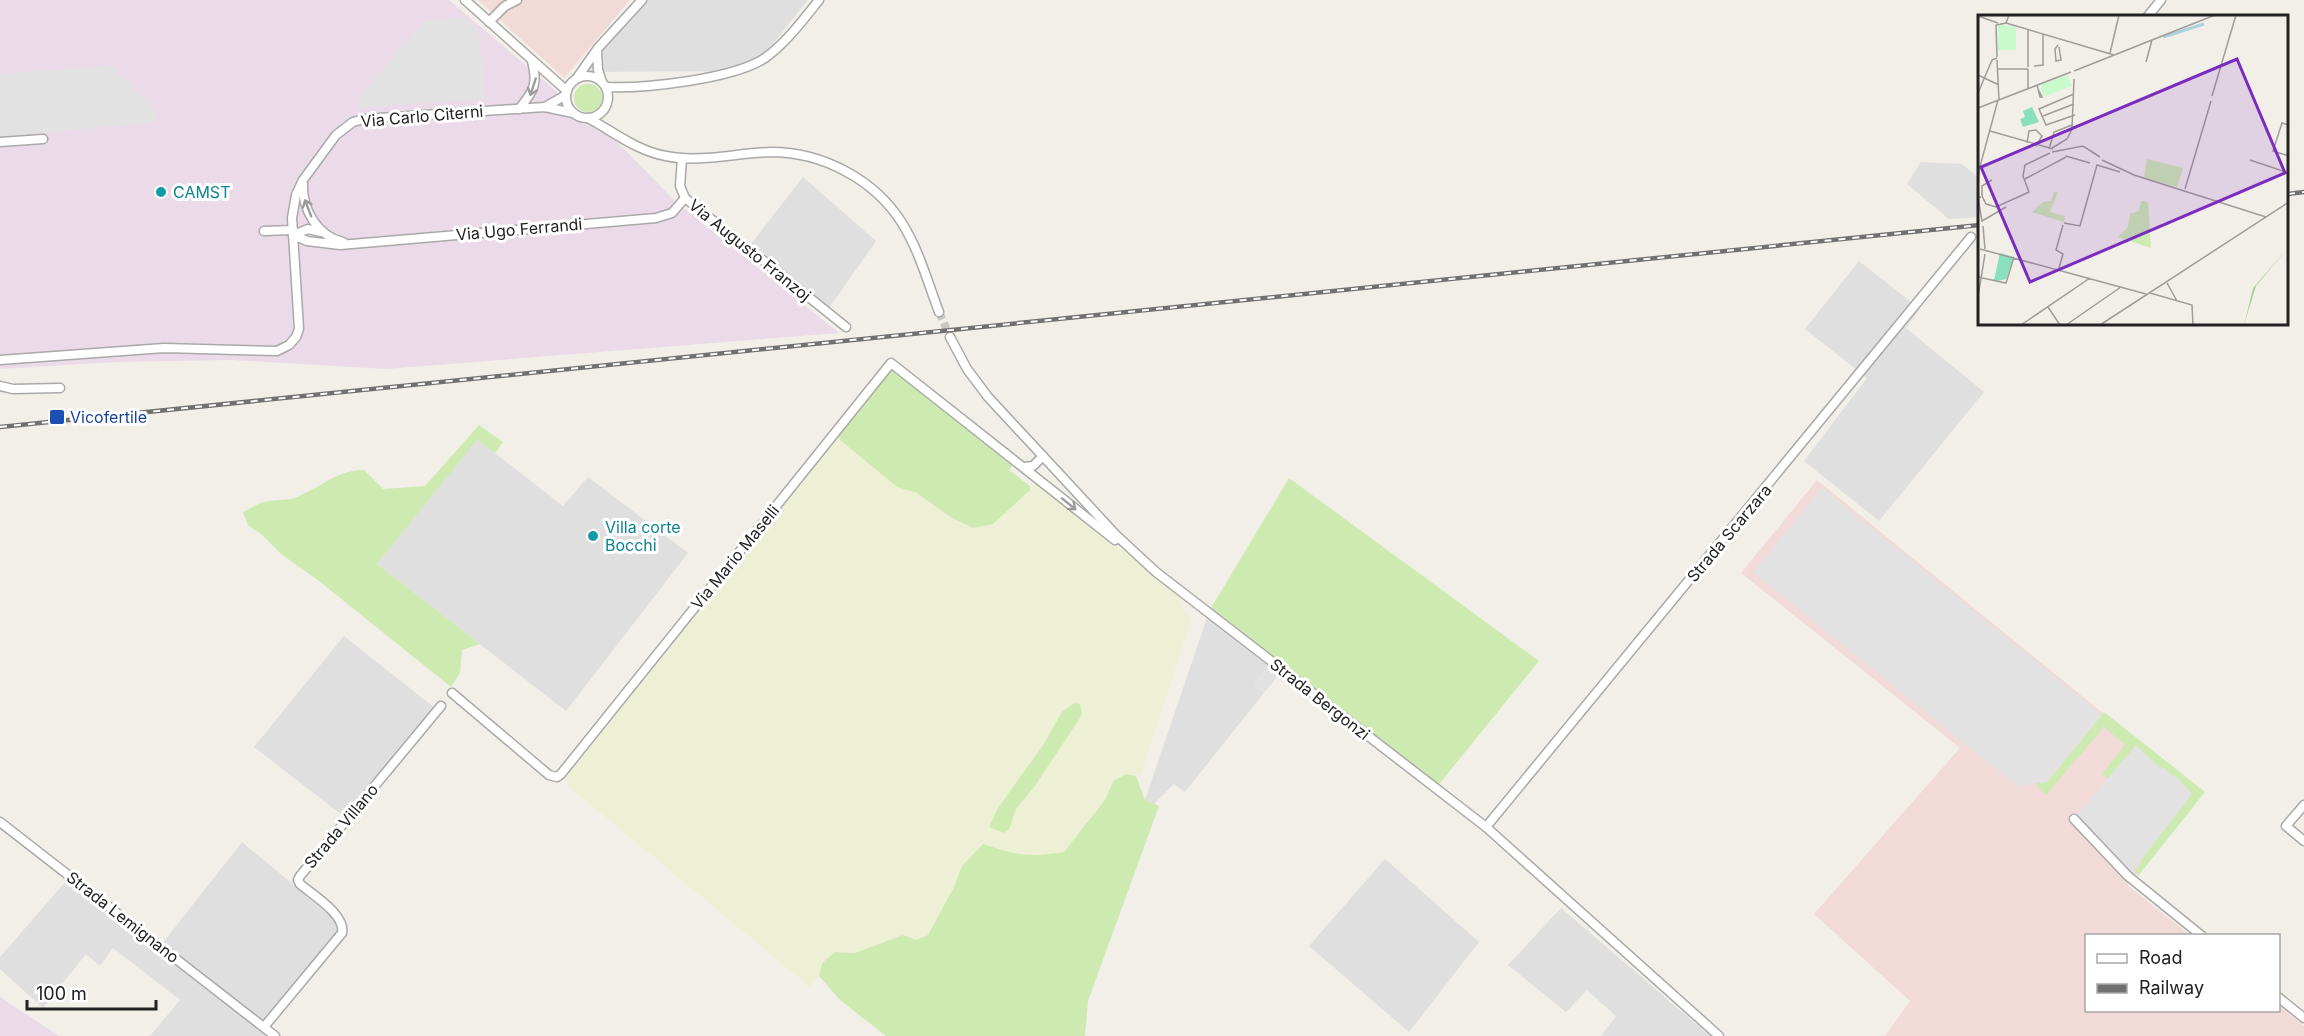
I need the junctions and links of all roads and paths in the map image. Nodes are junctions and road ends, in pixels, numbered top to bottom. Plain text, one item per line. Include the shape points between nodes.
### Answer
1 (465, 0) edge
2 (517, 0) edge
3 (642, 0) edge
4 (2161, 0) edge
5 (817, 1) edge
6 (501, 3) edge
7 (2149, 15) edge
8 (489, 22) junction
9 (598, 48) junction
10 (532, 61) junction
11 (576, 79) junction
12 (554, 80) junction
13 (604, 84) junction
14 (626, 88) junction
15 (567, 93) junction
16 (606, 106) junction
17 (545, 107) junction
18 (519, 109) junction
19 (573, 113) junction
20 (588, 118) junction
21 (612, 132) junction
22 (43, 139) dead end
23 (0, 142) edge
24 (682, 159) junction
25 (303, 180) junction
26 (685, 198) junction
27 (264, 231) dead end
28 (293, 232) junction
29 (323, 233) junction
30 (1971, 237) dead end
31 (314, 243) junction
32 (346, 243) junction
33 (296, 264) junction
34 (939, 312) tunnel mouth
35 (846, 327) dead end
36 (950, 337) tunnel mouth
37 (0, 360) edge
38 (0, 387) edge
39 (60, 388) dead end
40 (1043, 456) junction
41 (1024, 467) junction
42 (1141, 559) junction
43 (452, 693) dead end
44 (441, 706) dead end
45 (2304, 805) edge
46 (2074, 819) dead end
47 (0, 822) edge
48 (1486, 827) junction
49 (2304, 841) edge
50 (2200, 934) edge
51 (2280, 999) edge
52 (2304, 1018) edge
53 (264, 1027) junction
54 (275, 1036) edge
55 (1719, 1036) edge

1 - 8 street
2 - 6 street
3 - 9 street
4 - 7 street
5 - 14 street via 788,37 763,59 724,74
6 - 8 street
8 - 10 street
9 - 11 street
9 - 13 street via 597,62
10 - 12 street
10 -> 18 street via 534,87
11 - 12 street
11 - 13 street via 588,76
11 - 15 street
12 - 15 street
13 - 14 street
13 - 16 street
14 - 16 street
15 - 17 street, Via Carlo Citerni
15 - 19 street
16 - 20 street via 596,117
16 - 21 street
17 - 18 street, Via Carlo Citerni
17 - 19 street, Via Carlo Citerni
18 - 25 street, Via Carlo Citerni via 353,122 336,135
19 - 20 street
20 - 21 street
21 - 24 street via 641,149
22 - 23 street
24 - 26 street, Via Augusto Franzoj via 679,182
24 - 34 street via 773,152 811,157 843,170 884,200 903,224
25 - 28 street, Via Carlo Citerni via 293,207
29 -> 25 street via 309,212
26 - 32 street, Via Ugo Ferrandi via 665,217
26 - 35 street, Via Augusto Franzoj
27 - 28 street
28 - 29 street via 308,229
28 - 31 street
28 - 33 street, Via Carlo Citerni
29 - 32 street
30 - 48 street, Strada Scarzara
31 - 32 street, Via Ugo Ferrandi
31 - 33 street via 302,250
33 - 37 street, Via Carlo Citerni via 299,329 284,349 263,352 164,348
36 - 40 street, Strada Bergonzi via 977,383
38 - 39 street
40 - 41 street via 1034,465
40 - 42 street, Strada Bergonzi
41 -> 42 street, Via Mario Maselli
41 - 43 street, Via Mario Maselli via 891,363 561,774 549,775
42 - 48 street, Strada Bergonzi
44 - 53 street, Strada Villano via 300,876 300,884 339,917 342,933
45 - 49 street via 2286,826
46 - 50 street via 2128,876
47 - 53 street, Strada Lemignano
48 - 55 street, Strada Bergonzi
51 - 52 street
53 - 54 street, Strada Lemignano

